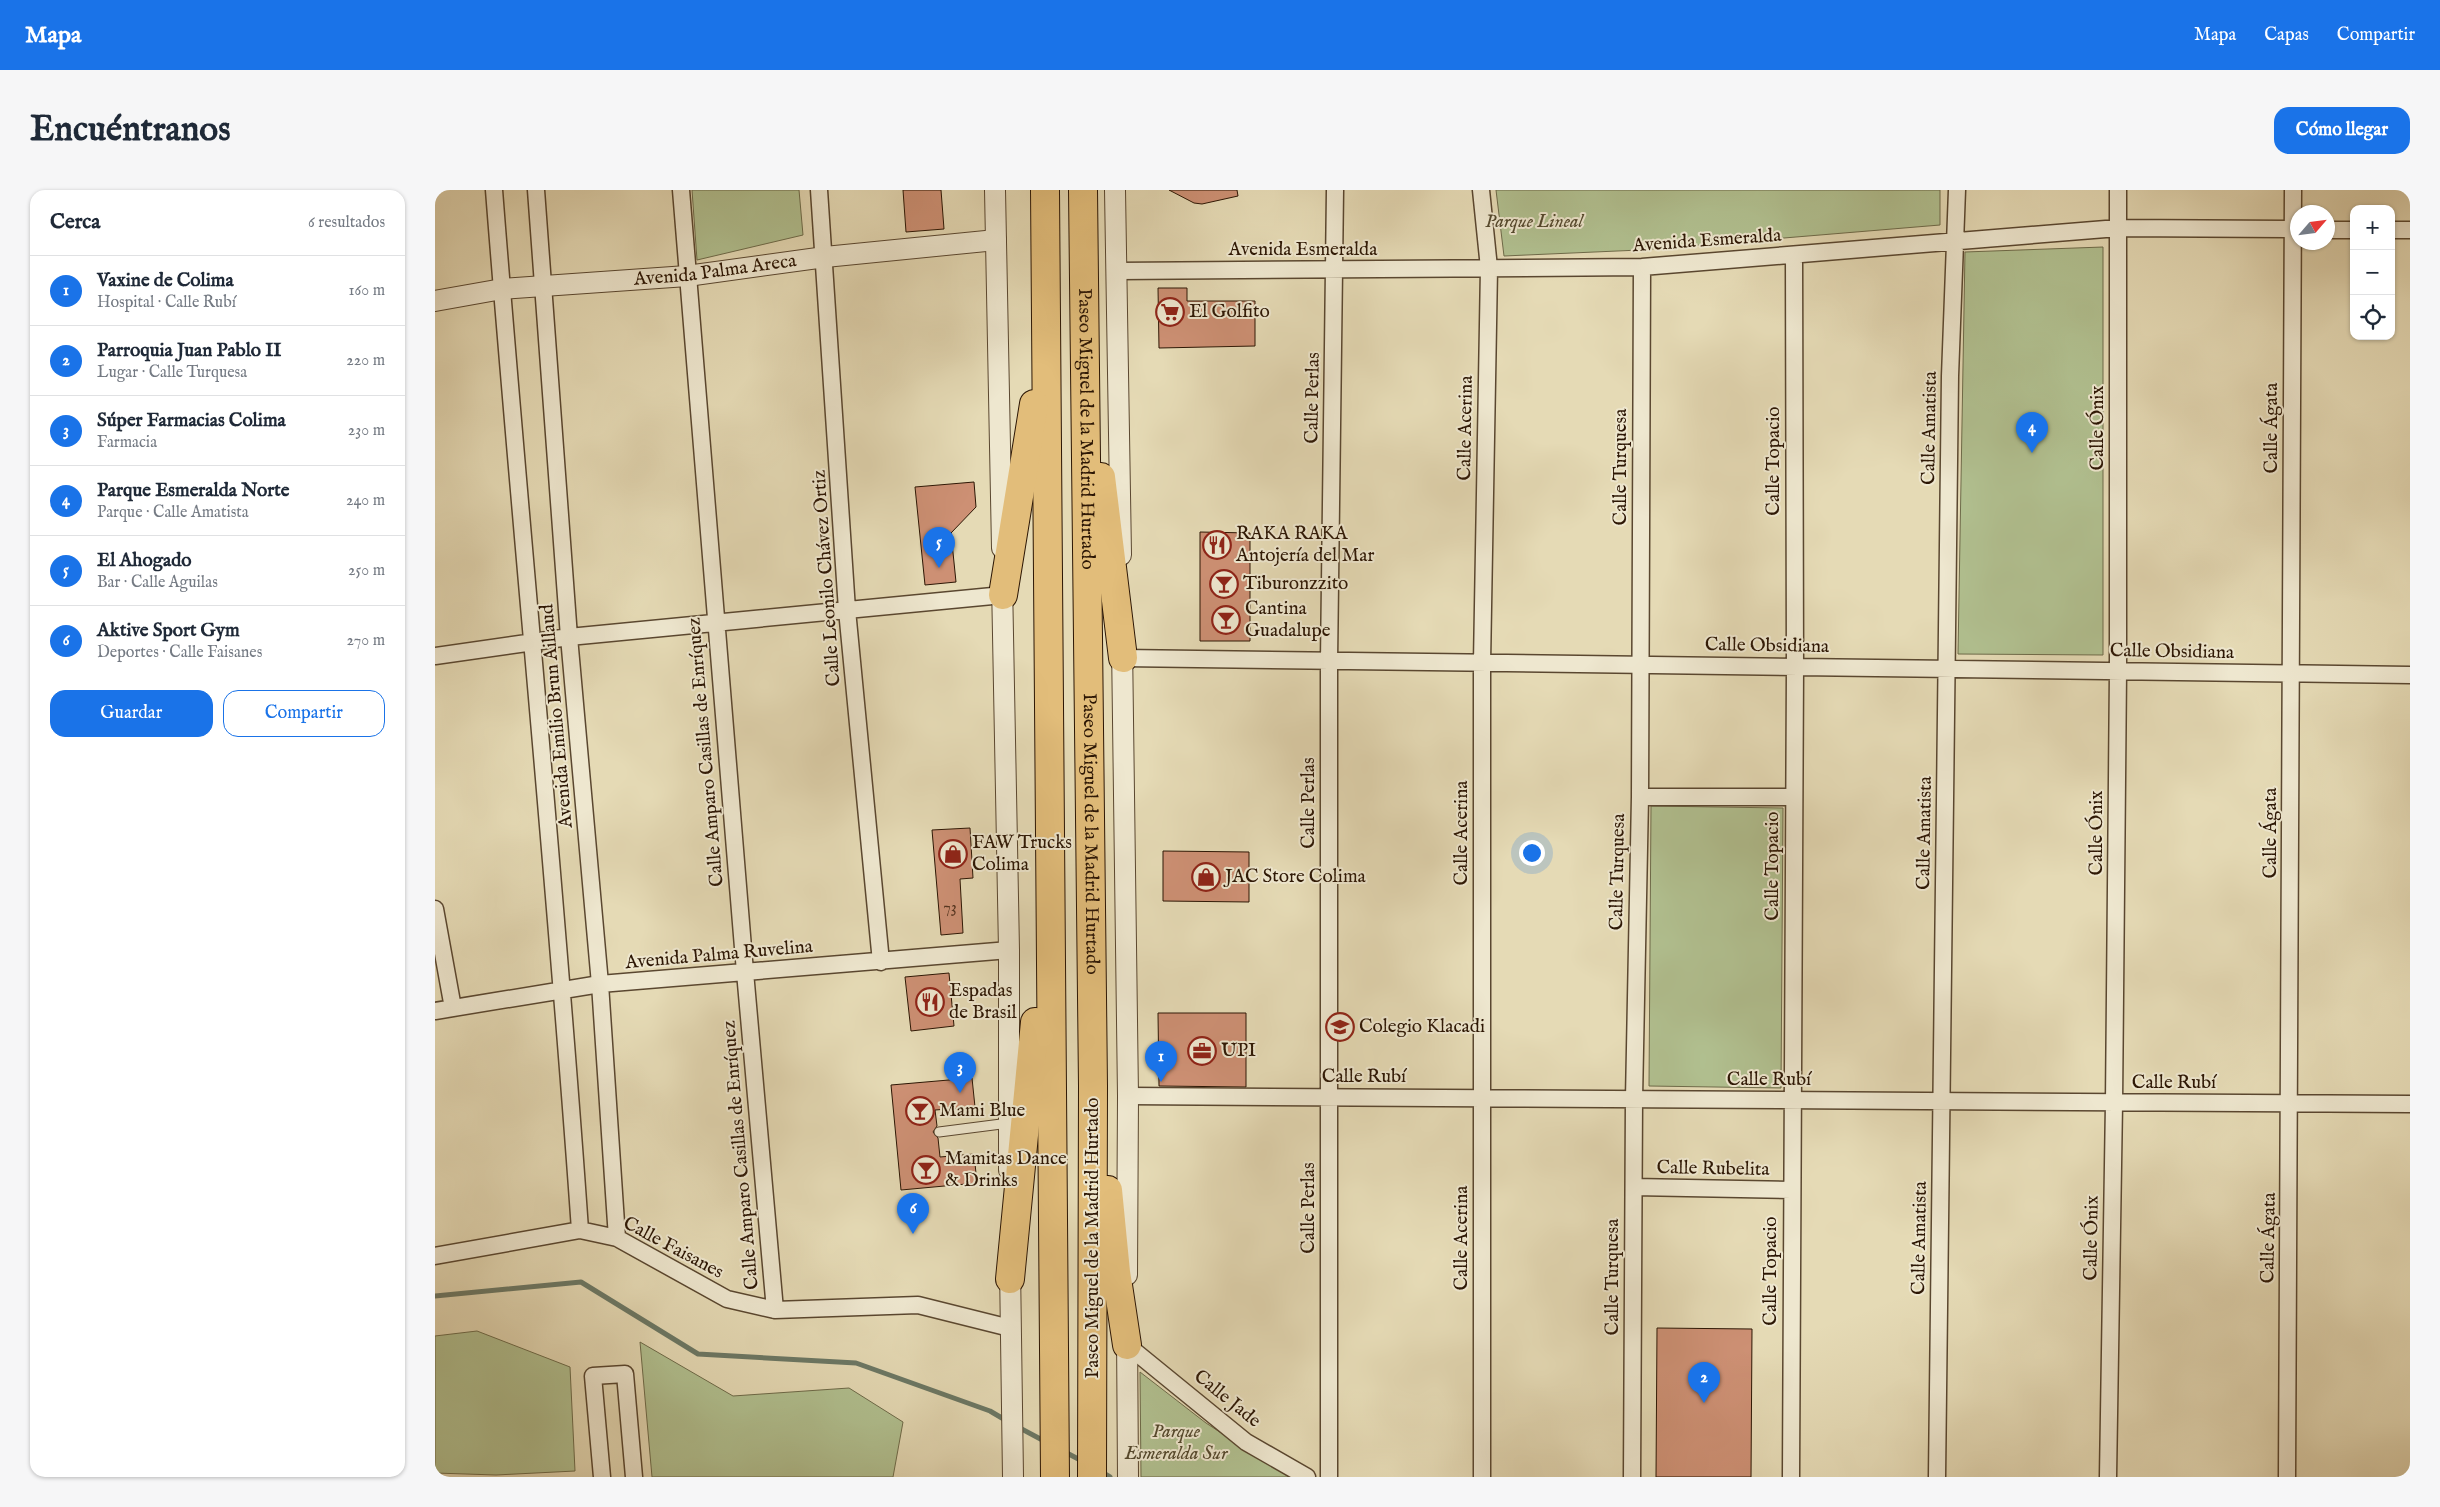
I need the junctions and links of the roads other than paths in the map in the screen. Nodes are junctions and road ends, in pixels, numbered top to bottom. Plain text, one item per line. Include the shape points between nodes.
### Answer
1 (494, 190) edge
2 (536, 190) edge
3 (681, 190) edge
4 (819, 190) edge
5 (995, 190) edge
6 (1045, 190) edge
7 (1083, 190) edge
8 (1115, 190) edge
9 (1335, 190) edge
10 (1481, 190) edge
11 (1957, 190) edge
12 (2118, 190) edge
13 (2293, 190) edge
14 (2294, 205) edge
15 (2118, 228) junction
16 (2290, 229) edge
17 (2335, 230) edge
18 (2350, 230) edge
19 (2395, 230) edge
20 (2410, 230) edge
21 (996, 240) junction
22 (1956, 242) junction
23 (2295, 250) edge
24 (1794, 255) junction
25 (825, 257) junction
26 (1642, 267) junction
27 (1489, 268) junction
28 (1335, 269) junction
29 (1118, 271) junction
30 (687, 276) junction
31 (544, 286) junction
32 (502, 290) junction
33 (435, 301) edge
34 (1046, 329) junction
35 (1084, 329) junction
36 (1003, 595) junction
37 (847, 610) junction
38 (716, 622) junction
39 (569, 638) junction
40 (531, 642) junction
41 (435, 656) edge
42 (1123, 658) junction
43 (1329, 661) junction
44 (1482, 663) junction
45 (1640, 665) junction
46 (1795, 667) junction
47 (1947, 669) junction
48 (2118, 671) junction
49 (2291, 673) junction
50 (2410, 675) edge
51 (1640, 797) junction
52 (1793, 797) junction
53 (1051, 884) junction
54 (435, 909) edge
55 (1009, 950) junction
56 (881, 962) junction
57 (745, 972) junction
58 (600, 984) junction
59 (563, 989) junction
60 (453, 1008) junction
61 (435, 1011) edge
62 (1093, 1086) junction
63 (1128, 1096) junction
64 (1329, 1097) junction
65 (1482, 1098) junction
66 (1634, 1099) junction
67 (1792, 1100) junction
68 (1942, 1101) junction
69 (2114, 1102) junction
70 (2290, 1104) junction
71 (2410, 1104) edge
72 (1009, 1124) junction
73 (939, 1132) dead end
74 (1634, 1188) junction
75 (1791, 1190) junction
76 (580, 1230) junction
77 (617, 1238) junction
78 (435, 1256) edge
79 (1010, 1279) junction
80 (775, 1310) junction
81 (1010, 1328) junction
82 (1127, 1345) junction
83 (1013, 1475) edge
84 (602, 1477) edge
85 (634, 1477) edge
86 (1055, 1477) edge
87 (1092, 1477) edge
88 (1128, 1477) edge
89 (1307, 1477) edge
90 (1329, 1477) edge
91 (1482, 1477) edge
92 (1632, 1477) edge
93 (1791, 1477) edge
94 (1937, 1477) edge
95 (2108, 1477) edge
96 (2287, 1477) edge

1 - 32 street, Avenida Emilio Brun Aillaud
2 - 31 street, Avenida Emilio Brun Aillaud
3 - 30 street, Calle Amparo Casillas de Enríquez
4 - 25 street, Calle Leonilo Chávez Ortiz
5 - 21 street
6 - 34 highway, Paseo Miguel de la Madrid Hurtado
7 - 35 highway, Paseo Miguel de la Madrid Hurtado
8 - 29 street
9 - 28 street, Calle Perlas
10 - 27 street, Calle Acerina
11 - 22 street, Calle Amatista
12 - 15 street, Calle Ónix
13 - 14 street, Calle Ágata
15 - 16 street, Avenida Esmeralda
15 - 22 street, Avenida Esmeralda
15 - 48 street, Calle Ónix
17 - 18 street
19 - 20 street
21 - 25 street, Avenida Palma Areca
21 - 36 street
22 - 24 street, Avenida Esmeralda
22 - 47 street, Calle Amatista via 1950,376
23 - 49 street, Calle Ágata
24 - 26 street, Avenida Esmeralda
24 - 46 street, Calle Topacio
25 - 30 street, Avenida Palma Areca
25 - 37 street, Calle Leonilo Chávez Ortiz
26 - 27 street, Avenida Esmeralda
26 - 45 street, Calle Turquesa
27 - 28 street, Avenida Esmeralda
27 - 44 street, Calle Acerina
28 - 29 street, Avenida Esmeralda
28 - 43 street, Calle Perlas
29 - 42 street
30 - 31 street, Avenida Palma Areca
30 - 38 street, Calle Amparo Casillas de Enríquez
31 - 32 street, Avenida Palma Areca
31 - 39 street, Avenida Emilio Brun Aillaud
32 - 33 street, Avenida Palma Areca
32 - 40 street, Avenida Emilio Brun Aillaud
34 - 36 highway
34 - 53 highway, Paseo Miguel de la Madrid Hurtado
35 - 42 highway
35 - 62 highway, Paseo Miguel de la Madrid Hurtado
36 - 37 street
36 - 55 street
37 - 38 street
37 - 56 street, Calle Leonilo Chávez Ortiz
38 - 39 street
38 - 57 street, Calle Amparo Casillas de Enríquez
39 - 40 street
39 - 58 street, Avenida Emilio Brun Aillaud
40 - 41 street
40 - 59 street, Avenida Emilio Brun Aillaud
42 - 43 street, Calle Obsidiana
42 - 63 street
43 - 44 street, Calle Obsidiana
43 - 64 street, Calle Perlas
44 - 45 street, Calle Obsidiana
44 - 65 street, Calle Acerina
45 - 46 street, Calle Obsidiana
45 - 51 street, Calle Turquesa
46 - 47 street, Calle Obsidiana
46 - 52 street, Calle Topacio
47 - 48 street, Calle Obsidiana
47 - 68 street, Calle Amatista
48 - 49 street, Calle Obsidiana
48 - 69 street, Calle Ónix
49 - 50 street, Calle Obsidiana
49 - 70 street, Calle Ágata
51 - 52 street
51 - 66 street, Calle Turquesa
52 - 67 street, Calle Topacio
53 - 79 highway
53 - 86 highway, Paseo Miguel de la Madrid Hurtado
54 - 60 street
55 - 56 street, Avenida Palma Ruvelina
55 - 72 street
56 - 57 street, Avenida Palma Ruvelina
57 - 58 street, Avenida Palma Ruvelina
57 - 80 street, Calle Amparo Casillas de Enríquez
58 - 59 street, Avenida Palma Ruvelina
58 - 77 street, Avenida Emilio Brun Aillaud
59 - 60 street, Avenida Palma Ruvelina
59 - 76 street, Avenida Emilio Brun Aillaud
60 - 61 street, Avenida Palma Ruvelina
62 - 82 highway
62 - 87 highway, Paseo Miguel de la Madrid Hurtado
63 - 64 street, Calle Rubí
63 - 82 street
64 - 65 street, Calle Rubí
64 - 90 street, Calle Perlas
65 - 66 street, Calle Rubí
65 - 91 street, Calle Acerina
66 - 67 street, Calle Rubí
66 - 74 street, Calle Turquesa
67 - 68 street, Calle Rubí
67 - 75 street, Calle Topacio
68 - 69 street, Calle Rubí
68 - 94 street, Calle Amatista
69 - 70 street, Calle Rubí
69 - 95 street, Calle Ónix
70 - 71 street, Calle Rubí
70 - 96 street, Calle Ágata
72 - 73 lane
72 - 79 street
74 - 75 street, Calle Rubelita
74 - 92 street, Calle Turquesa
75 - 93 street, Calle Topacio
76 - 77 street, Calle Faisanes
76 - 78 street, Calle Faisanes
77 - 80 street, Calle Faisanes via 727,1298
79 - 81 street
80 - 81 street, Calle Faisanes via 918,1305
81 - 83 street
82 - 88 street
82 - 89 street, Calle Jade via 1246,1442
84 - 85 street via 593,1376 625,1374

